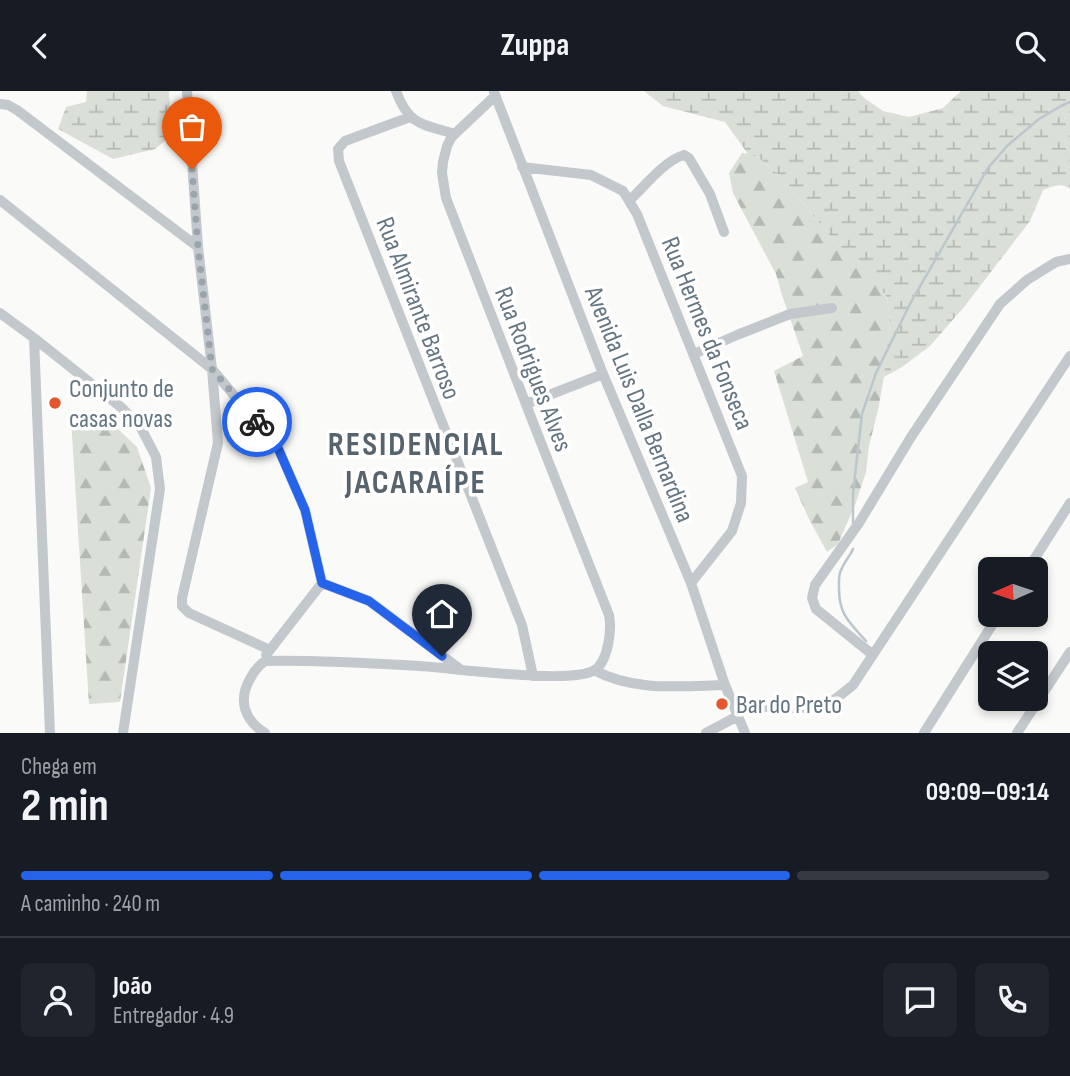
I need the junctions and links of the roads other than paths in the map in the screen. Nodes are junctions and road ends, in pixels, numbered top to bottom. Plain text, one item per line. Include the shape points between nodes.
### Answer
1 (187, 91) edge
2 (396, 91) edge
3 (494, 94) edge
4 (0, 104) edge
5 (410, 117) junction
6 (454, 134) junction
7 (522, 167) junction
8 (0, 200) edge
9 (629, 201) junction
10 (724, 232) dead end
11 (198, 247) junction
12 (1070, 259) edge
13 (832, 308) dead end
14 (0, 313) edge
15 (34, 338) junction
16 (694, 354) junction
17 (1070, 356) edge
18 (212, 369) junction
19 (603, 374) junction
20 (526, 404) junction
21 (1070, 503) edge
22 (1036, 557) edge
23 (322, 583) junction
24 (691, 583) junction
25 (991, 627) edge
26 (270, 650) junction
27 (1070, 652) edge
28 (873, 655) junction
29 (258, 666) junction
30 (460, 669) junction
31 (594, 670) junction
32 (533, 676) junction
33 (725, 685) junction
34 (733, 703) junction
35 (738, 716) junction
36 (50, 733) edge
37 (123, 733) edge
38 (265, 733) edge
39 (706, 733) edge
40 (745, 733) edge
41 (924, 733) edge
42 (1017, 733) edge

1 - 11 street
2 - 5 street
3 - 6 street, Rua Rodrigues Alves
3 - 7 street, Avenida Luis Dalla Bernardina
4 - 11 street via 18,110
5 - 6 street
5 - 32 street, Rua Almirante Barroso via 345,141 338,149 339,161 522,625
6 - 20 street, Rua Rodrigues Alves via 443,162 446,198
7 - 9 street, Rua Hermes da Fonseca via 591,176 623,191
7 - 19 street, Avenida Luis Dalla Bernardina
8 - 18 street
9 - 10 street via 666,165 684,155 710,194
9 - 16 street, Rua Hermes da Fonseca
11 - 18 street
12 - 28 street via 1056,261 1027,280 1000,305 815,585 812,598 816,609
13 - 16 street via 790,314
14 - 15 street
15 - 36 street
15 - 37 street via 122,408 141,428 156,457 160,489
16 - 24 street, Rua Hermes da Fonseca via 742,476 741,503 732,531
17 - 28 street
18 - 23 street via 278,448 305,510
18 - 26 street via 218,443 182,606
19 - 20 street
19 - 24 street, Avenida Luis Dalla Bernardina
20 - 31 street, Rua Rodrigues Alves via 609,615 608,643
21 - 22 street
23 - 26 street
23 - 30 street via 369,601
24 - 33 street, Avenida Luis Dalla Bernardina
25 - 41 street
26 - 29 street
27 - 42 street
28 - 34 street via 853,685 828,703 793,708
29 - 30 street via 265,661 285,661
29 - 38 street via 243,699 251,721
30 - 32 street
31 - 32 street
31 - 33 street via 653,687
33 - 34 street, Avenida Luis Dalla Bernardina
34 - 35 street, Avenida Luis Dalla Bernardina
35 - 39 street
35 - 40 street, Avenida Luis Dalla Bernardina

